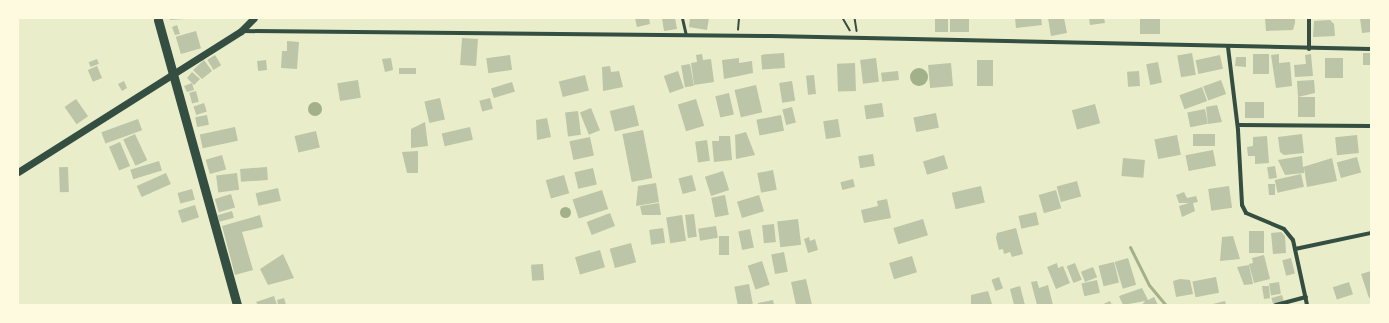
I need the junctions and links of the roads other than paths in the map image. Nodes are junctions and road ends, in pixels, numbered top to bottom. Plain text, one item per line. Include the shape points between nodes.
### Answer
1 (254, 18) edge
2 (682, 18) edge
3 (1309, 18) edge
4 (156, 19) edge
5 (241, 31) junction
6 (686, 35) junction
7 (1228, 48) junction
8 (1309, 49) junction
9 (1371, 49) edge
10 (174, 74) junction
11 (1238, 125) junction
12 (1371, 126) edge
13 (18, 172) edge
14 (1371, 233) edge
15 (1295, 249) junction
16 (1306, 297) junction
17 (237, 305) edge
18 (1276, 305) edge
19 (1307, 305) edge

1 - 5 street
2 - 6 lane
3 - 8 street
4 - 10 main road
5 - 6 street
5 - 10 street
6 - 7 street
7 - 8 street
7 - 11 street
8 - 9 street
10 - 13 street
10 - 17 main road
11 - 12 street
11 - 15 street via 1246,212 1284,230
14 - 15 street
15 - 16 street
16 - 18 street
16 - 19 street

